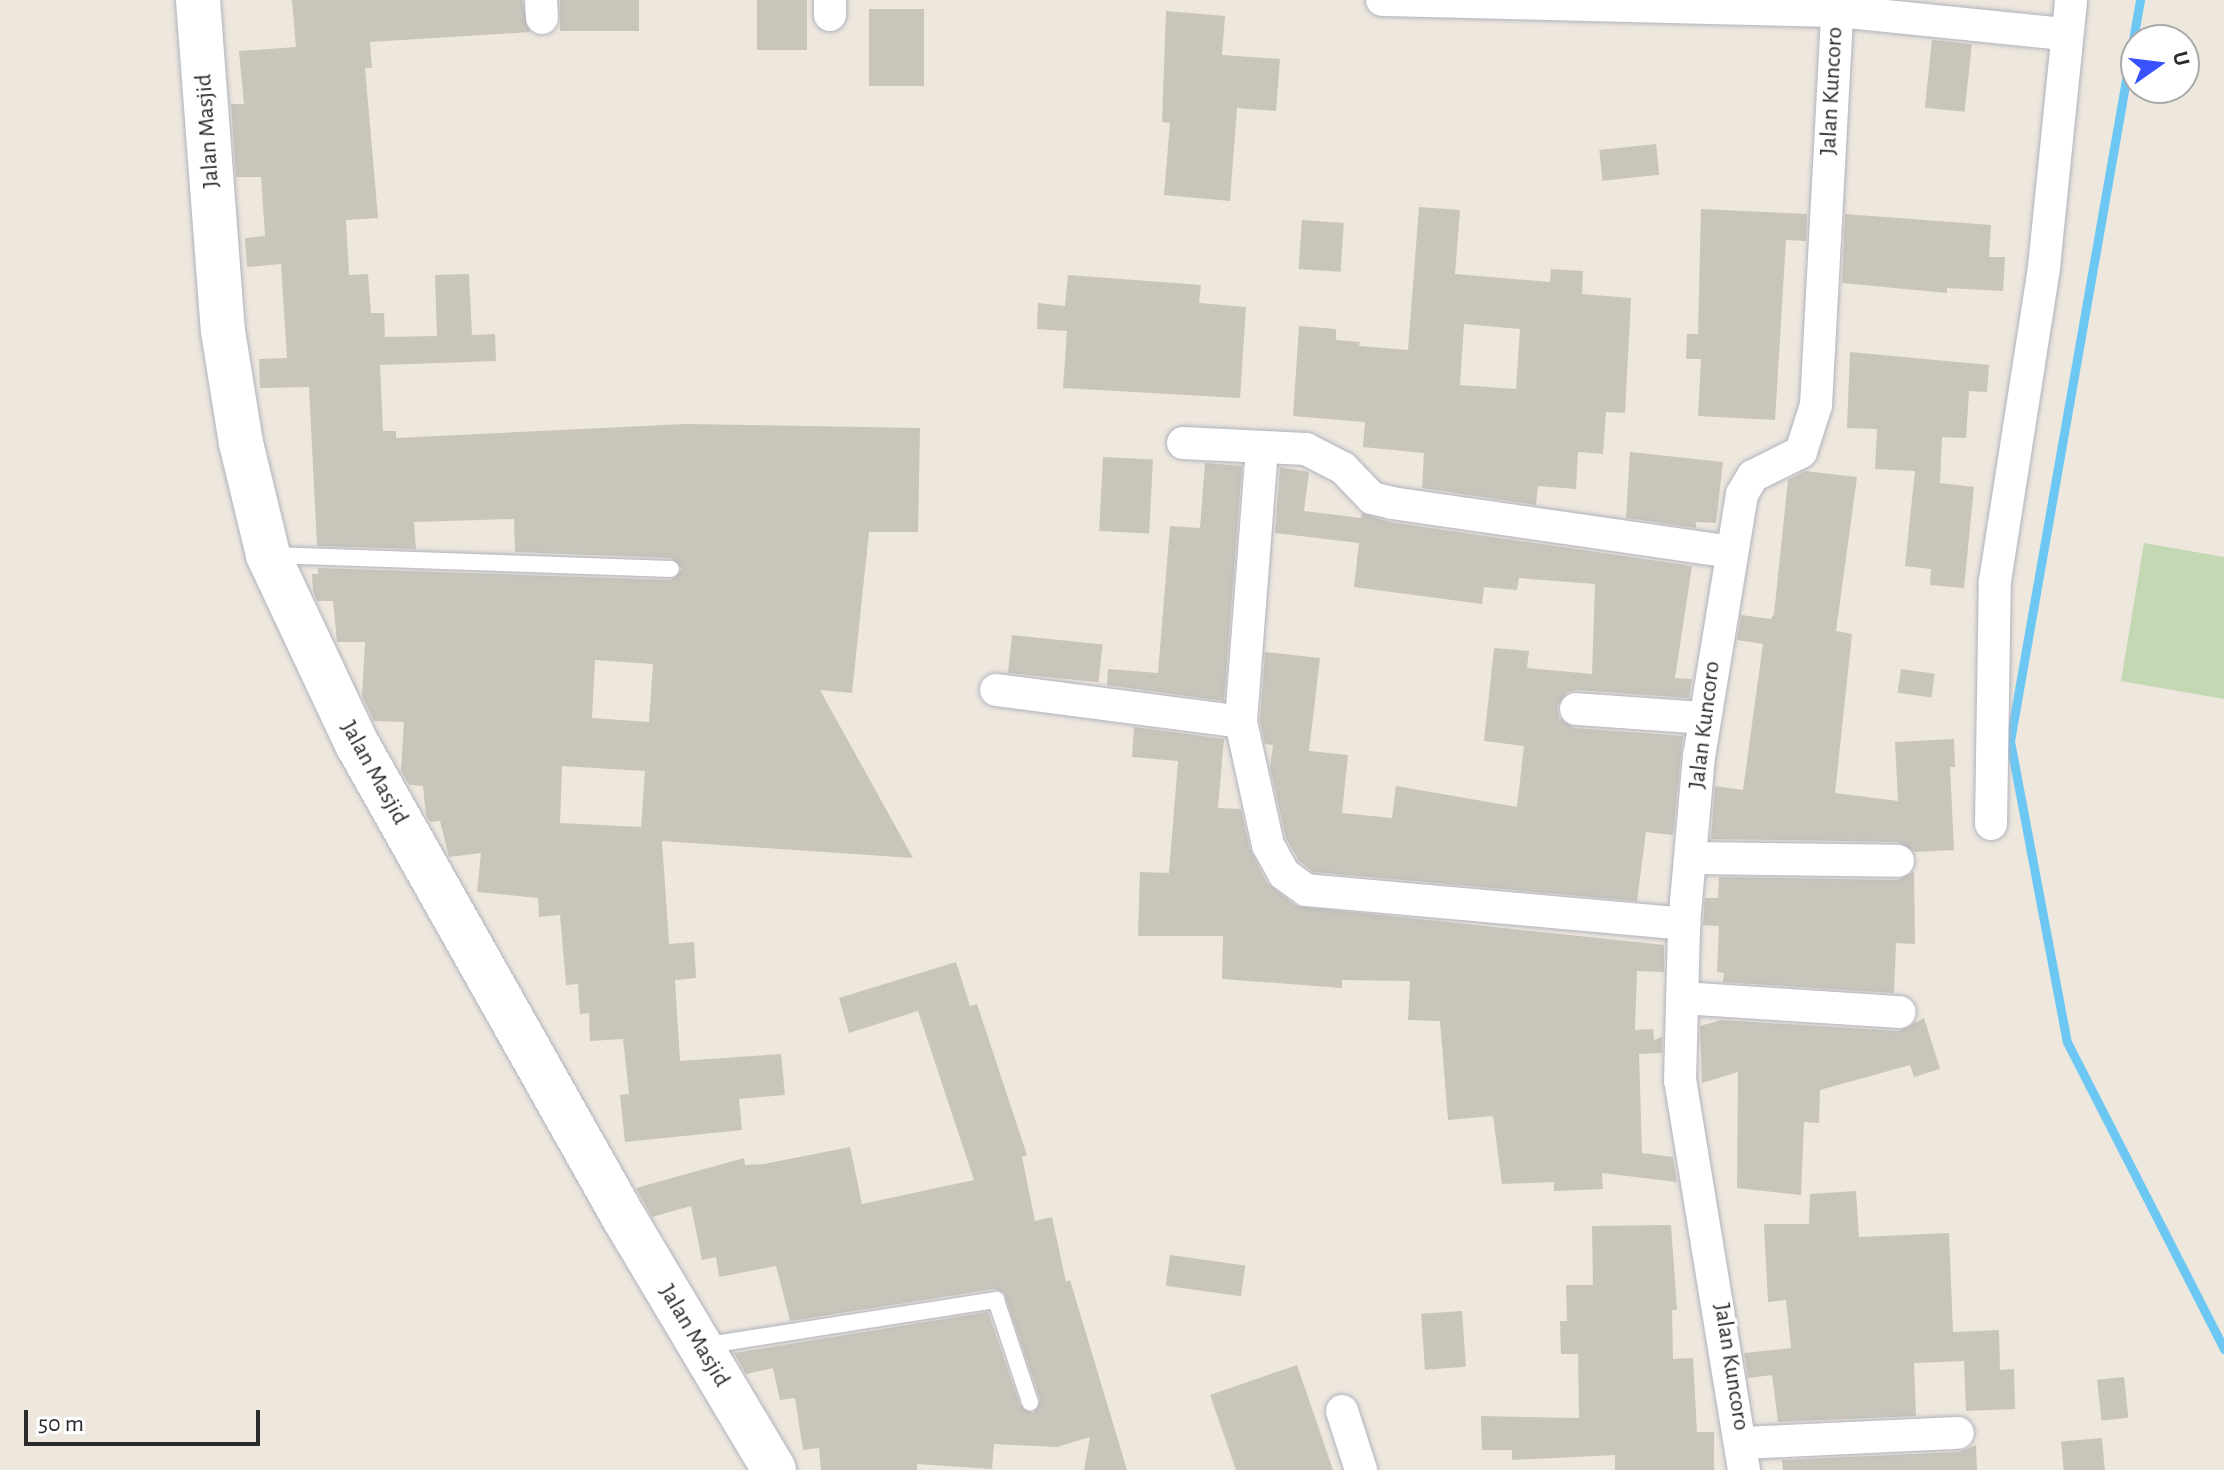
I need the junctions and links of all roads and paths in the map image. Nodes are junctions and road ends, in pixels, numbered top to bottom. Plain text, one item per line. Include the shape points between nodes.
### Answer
1 (198, 0) edge
2 (1382, 0) edge
3 (2071, 0) edge
4 (1837, 11) junction
5 (2065, 34) junction
6 (1183, 443) dead end
7 (1262, 448) junction
8 (1730, 552) junction
9 (268, 555) junction
10 (671, 569) dead end
11 (996, 690) dead end
12 (1576, 709) dead end
13 (1705, 718) junction
14 (1241, 722) junction
15 (1991, 824) dead end
16 (1692, 858) junction
17 (1898, 861) dead end
18 (1684, 924) junction
19 (1682, 998) junction
20 (1900, 1012) dead end
21 (700, 1347) junction
22 (1030, 1402) dead end
23 (1342, 1411) dead end
24 (1958, 1433) dead end
25 (1744, 1457) edge
26 (774, 1470) edge
27 (1361, 1470) edge

1 - 9 street, Jalan Masjid via 223,331 241,443
2 - 4 street
3 - 5 street
4 - 5 street
4 - 8 street, Jalan Kuncoro via 1816,405 1801,452 1753,476 1742,494
5 - 15 street via 2044,267 1995,581
6 - 7 street
7 - 8 street via 1306,449 1325,456 1372,498 1392,503
7 - 14 street
8 - 13 street, Jalan Kuncoro
9 - 10 lane
9 - 21 street, Jalan Masjid via 357,744
11 - 14 street
12 - 13 street
13 - 16 street, Jalan Kuncoro
14 - 18 street via 1268,845 1284,874 1306,890
16 - 17 street
16 - 18 street, Jalan Kuncoro
18 - 19 street, Jalan Kuncoro
19 - 20 street
19 - 25 street, Jalan Kuncoro via 1680,1081
21 - 22 lane via 996,1300
21 - 26 street, Jalan Masjid
23 - 27 street
24 - 25 street

